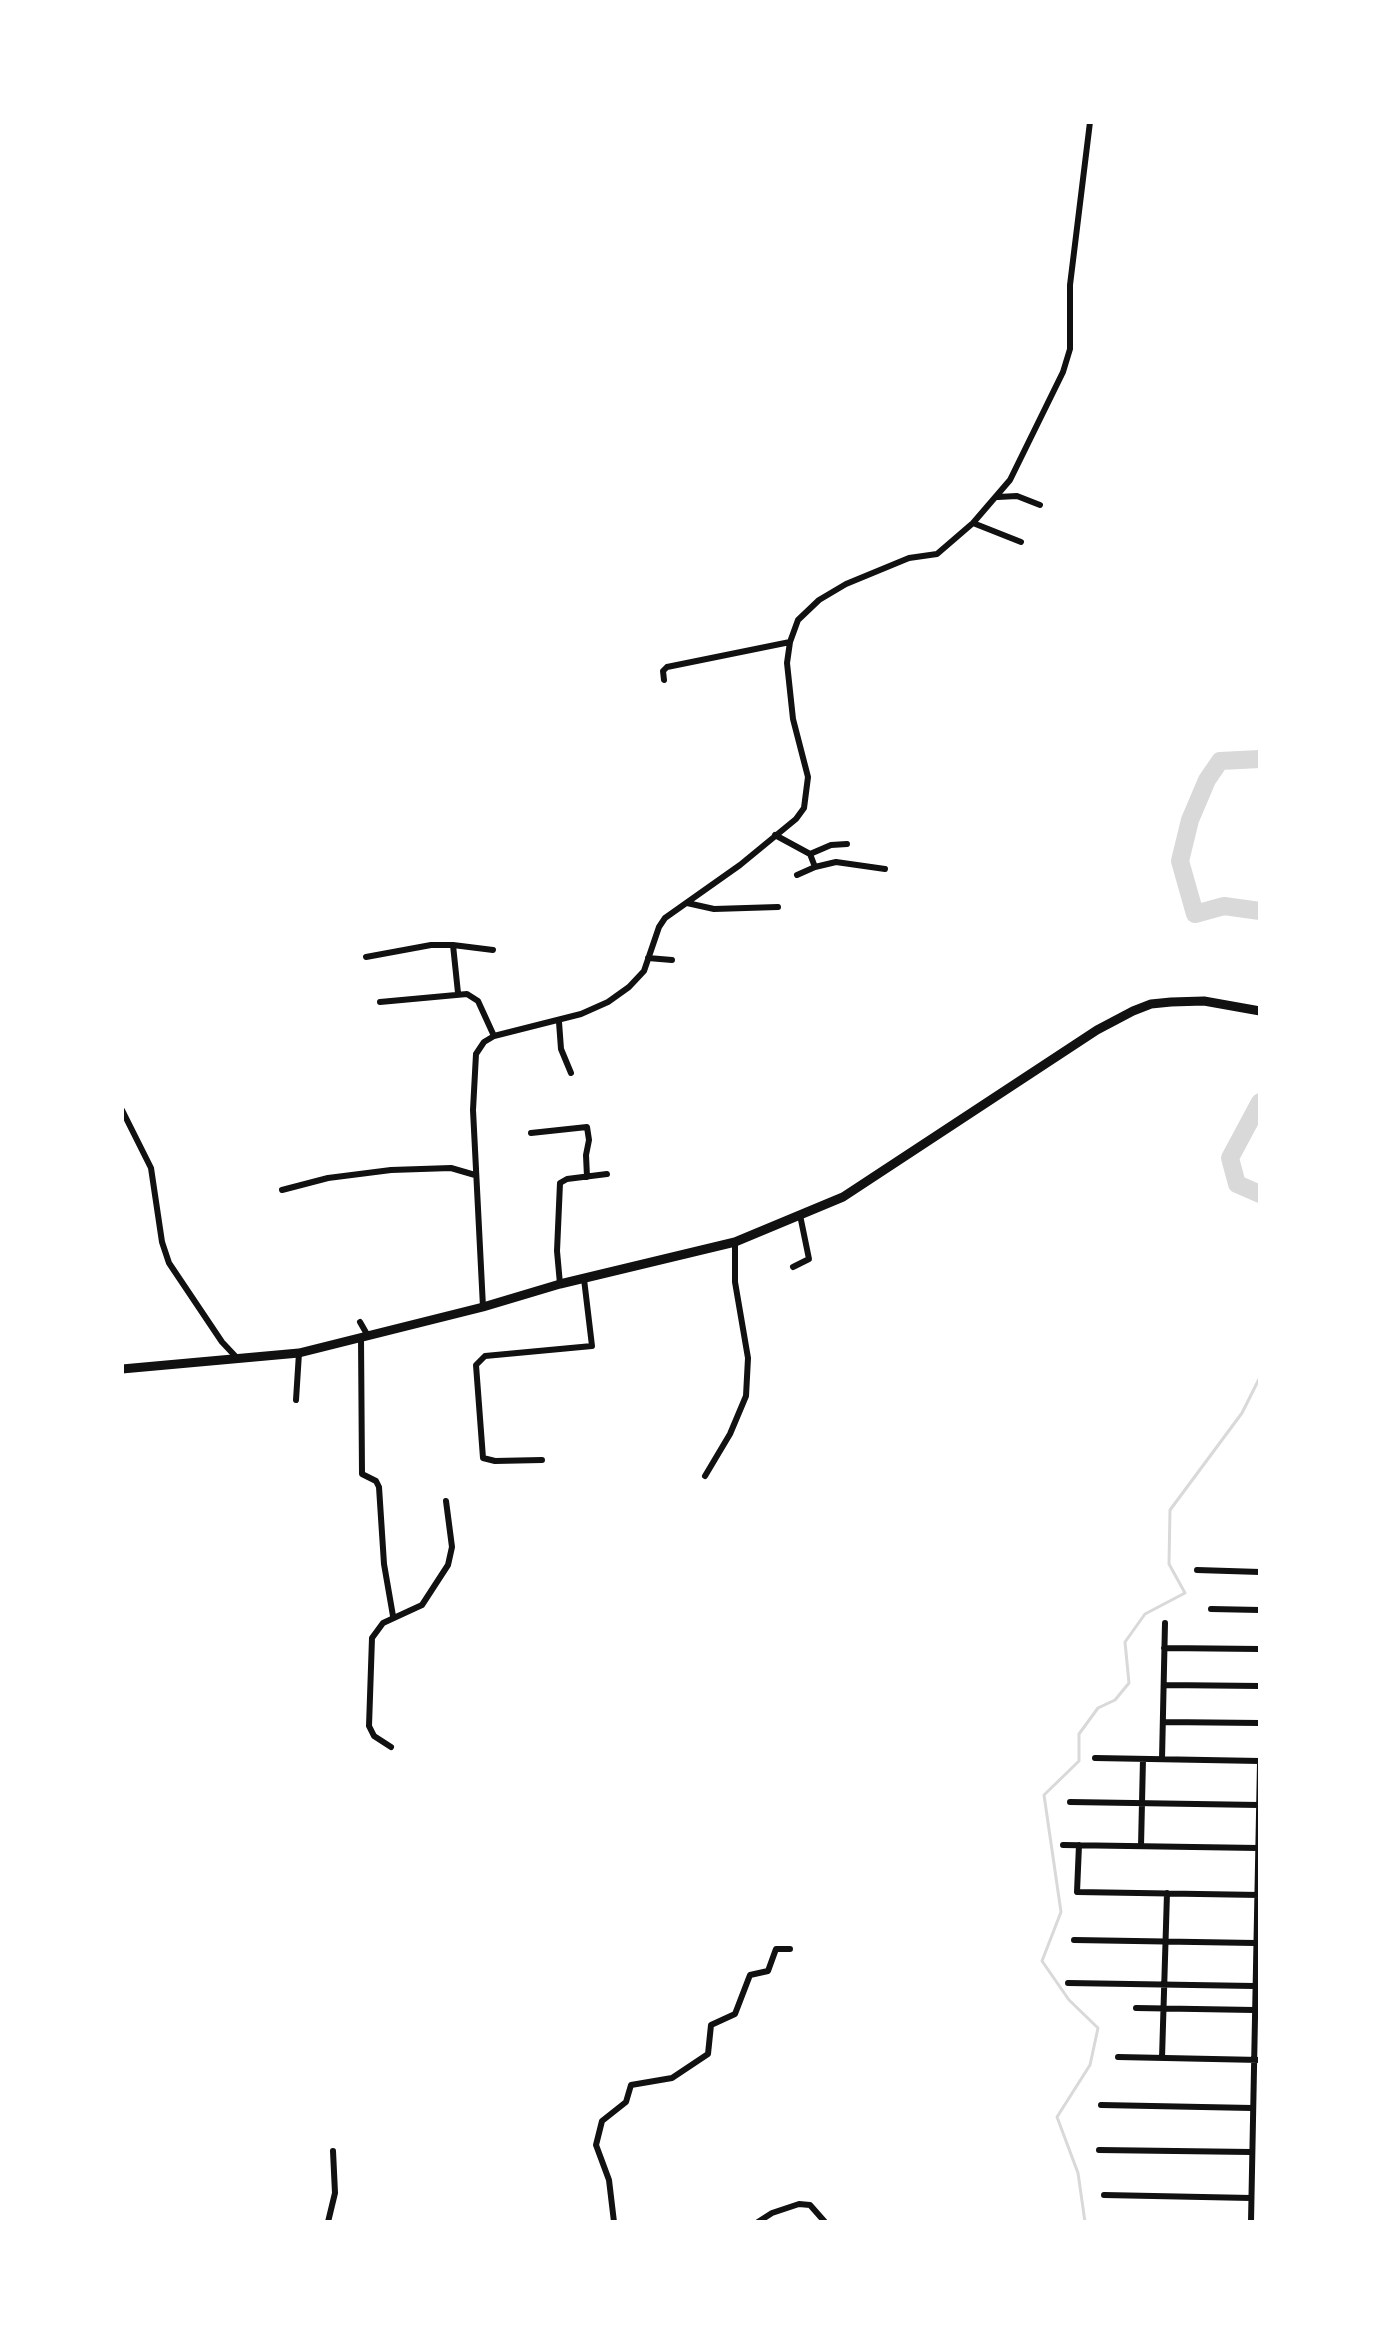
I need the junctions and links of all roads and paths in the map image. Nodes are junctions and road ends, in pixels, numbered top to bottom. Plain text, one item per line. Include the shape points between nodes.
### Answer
1 (1090, 122) edge
2 (997, 497) junction
3 (1040, 505) dead end
4 (973, 523) junction
5 (1021, 542) dead end
6 (790, 642) junction
7 (664, 680) dead end
8 (775, 835) junction
9 (847, 844) dead end
10 (810, 854) junction
11 (815, 867) junction
12 (885, 869) dead end
13 (797, 875) dead end
14 (686, 903) junction
15 (778, 907) dead end
16 (453, 945) junction
17 (493, 950) dead end
18 (366, 957) dead end
19 (648, 958) junction
20 (672, 960) dead end
21 (458, 993) junction
22 (380, 1002) dead end
23 (1260, 1011) edge
24 (559, 1022) junction
25 (494, 1036) junction
26 (571, 1073) dead end
27 (122, 1110) edge
28 (531, 1133) dead end
29 (607, 1174) dead end
30 (475, 1175) junction
31 (587, 1177) junction
32 (282, 1190) dead end
33 (800, 1215) junction
34 (735, 1242) junction
35 (793, 1267) dead end
36 (584, 1279) junction
37 (560, 1284) junction
38 (483, 1307) junction
39 (360, 1322) dead end
40 (364, 1337) junction
41 (299, 1353) junction
42 (239, 1360) junction
43 (122, 1369) edge
44 (296, 1400) dead end
45 (542, 1460) dead end
46 (705, 1476) dead end
47 (446, 1501) dead end
48 (1197, 1570) dead end
49 (1260, 1572) edge
50 (1211, 1609) dead end
51 (1260, 1610) edge
52 (393, 1616) junction
53 (1165, 1623) dead end
54 (1164, 1648) junction
55 (1260, 1649) edge
56 (1164, 1685) junction
57 (1260, 1686) edge
58 (1163, 1722) junction
59 (1260, 1723) edge
60 (391, 1747) dead end
61 (1095, 1758) dead end
62 (1143, 1759) junction
63 (1162, 1759) junction
64 (1260, 1762) edge
65 (1070, 1802) dead end
66 (1143, 1803) junction
67 (1259, 1805) edge
68 (1063, 1845) dead end
69 (1079, 1845) junction
70 (1141, 1846) junction
71 (1258, 1848) junction
72 (1167, 1893) junction
73 (1258, 1895) edge
74 (1074, 1940) dead end
75 (1165, 1941) junction
76 (1255, 1943) junction
77 (790, 1949) dead end
78 (1068, 1983) dead end
79 (1164, 1984) junction
80 (1254, 1986) junction
81 (1136, 2008) dead end
82 (1164, 2009) junction
83 (1254, 2010) junction
84 (1118, 2057) dead end
85 (1162, 2058) junction
86 (1256, 2060) edge
87 (1101, 2105) dead end
88 (1252, 2108) junction
89 (1099, 2150) dead end
90 (333, 2151) dead end
91 (1251, 2152) junction
92 (1104, 2195) dead end
93 (1251, 2198) junction
94 (328, 2222) edge
95 (614, 2222) edge
96 (758, 2222) edge
97 (825, 2222) edge
98 (1251, 2222) edge

1 - 2 street via 1070,285 1070,349 1034,434
2 - 3 street via 1017,496
2 - 4 street
4 - 5 street
4 - 6 street via 937,554 882,568 819,600 798,620
6 - 7 street via 667,667
6 - 8 street via 790,702 807,791 804,808
8 - 10 street
8 - 14 street
9 - 10 street
10 - 11 street
11 - 12 street via 836,862
11 - 13 street
14 - 15 street via 714,909
14 - 19 street via 665,918
16 - 17 street
16 - 18 street
16 - 21 street
19 - 20 street
19 - 24 street via 629,987 597,1008
21 - 22 street
21 - 25 street via 478,1001
23 - 33 main road via 1204,1001 1133,1011 843,1197
24 - 25 street
24 - 26 street via 561,1049
25 - 30 street via 476,1054
27 - 42 street via 151,1168 169,1263
28 - 31 street via 587,1127
29 - 31 street
30 - 32 street via 451,1168 391,1170
30 - 38 street
31 - 37 street via 560,1183
33 - 34 main road
33 - 35 street via 809,1259
34 - 36 main road
34 - 46 street via 735,1282 748,1358 746,1396
36 - 37 main road
36 - 45 street via 592,1346 485,1356 476,1365 483,1458
37 - 38 main road
38 - 40 main road
39 - 40 street
40 - 41 main road
40 - 52 street via 362,1474 379,1487
41 - 42 main road
41 - 44 street
42 - 43 main road
47 - 52 street via 452,1547 448,1565 422,1605
48 - 49 street
50 - 51 street
52 - 60 street via 372,1638 369,1726
53 - 54 street
54 - 55 street
54 - 56 street
56 - 57 street
56 - 58 street
58 - 59 street
58 - 63 street
61 - 62 street
62 - 63 street
62 - 66 street
63 - 64 street
64 - 67 street
65 - 66 street
66 - 67 street
66 - 70 street
67 - 71 street
68 - 69 street
69 - 70 street
69 - 72 street via 1077,1892
70 - 71 street
71 - 73 street
72 - 73 street
72 - 75 street
73 - 76 street
74 - 75 street
75 - 76 street
75 - 79 street
76 - 80 street
77 - 95 street via 776,1949 768,1971 750,1975 732,2017 711,2025 708,2054 672,2078 631,2085 626,2102 602,2121 596,2145 609,2180
78 - 79 street
79 - 80 street
79 - 82 street
80 - 83 street
81 - 82 street
82 - 83 street
82 - 85 street
83 - 86 street
84 - 85 street
85 - 86 street
86 - 88 street
87 - 88 street
88 - 91 street
89 - 91 street
90 - 94 street via 335,2193
91 - 93 street
92 - 93 street
93 - 98 street
96 - 97 street via 799,2204 810,2205

